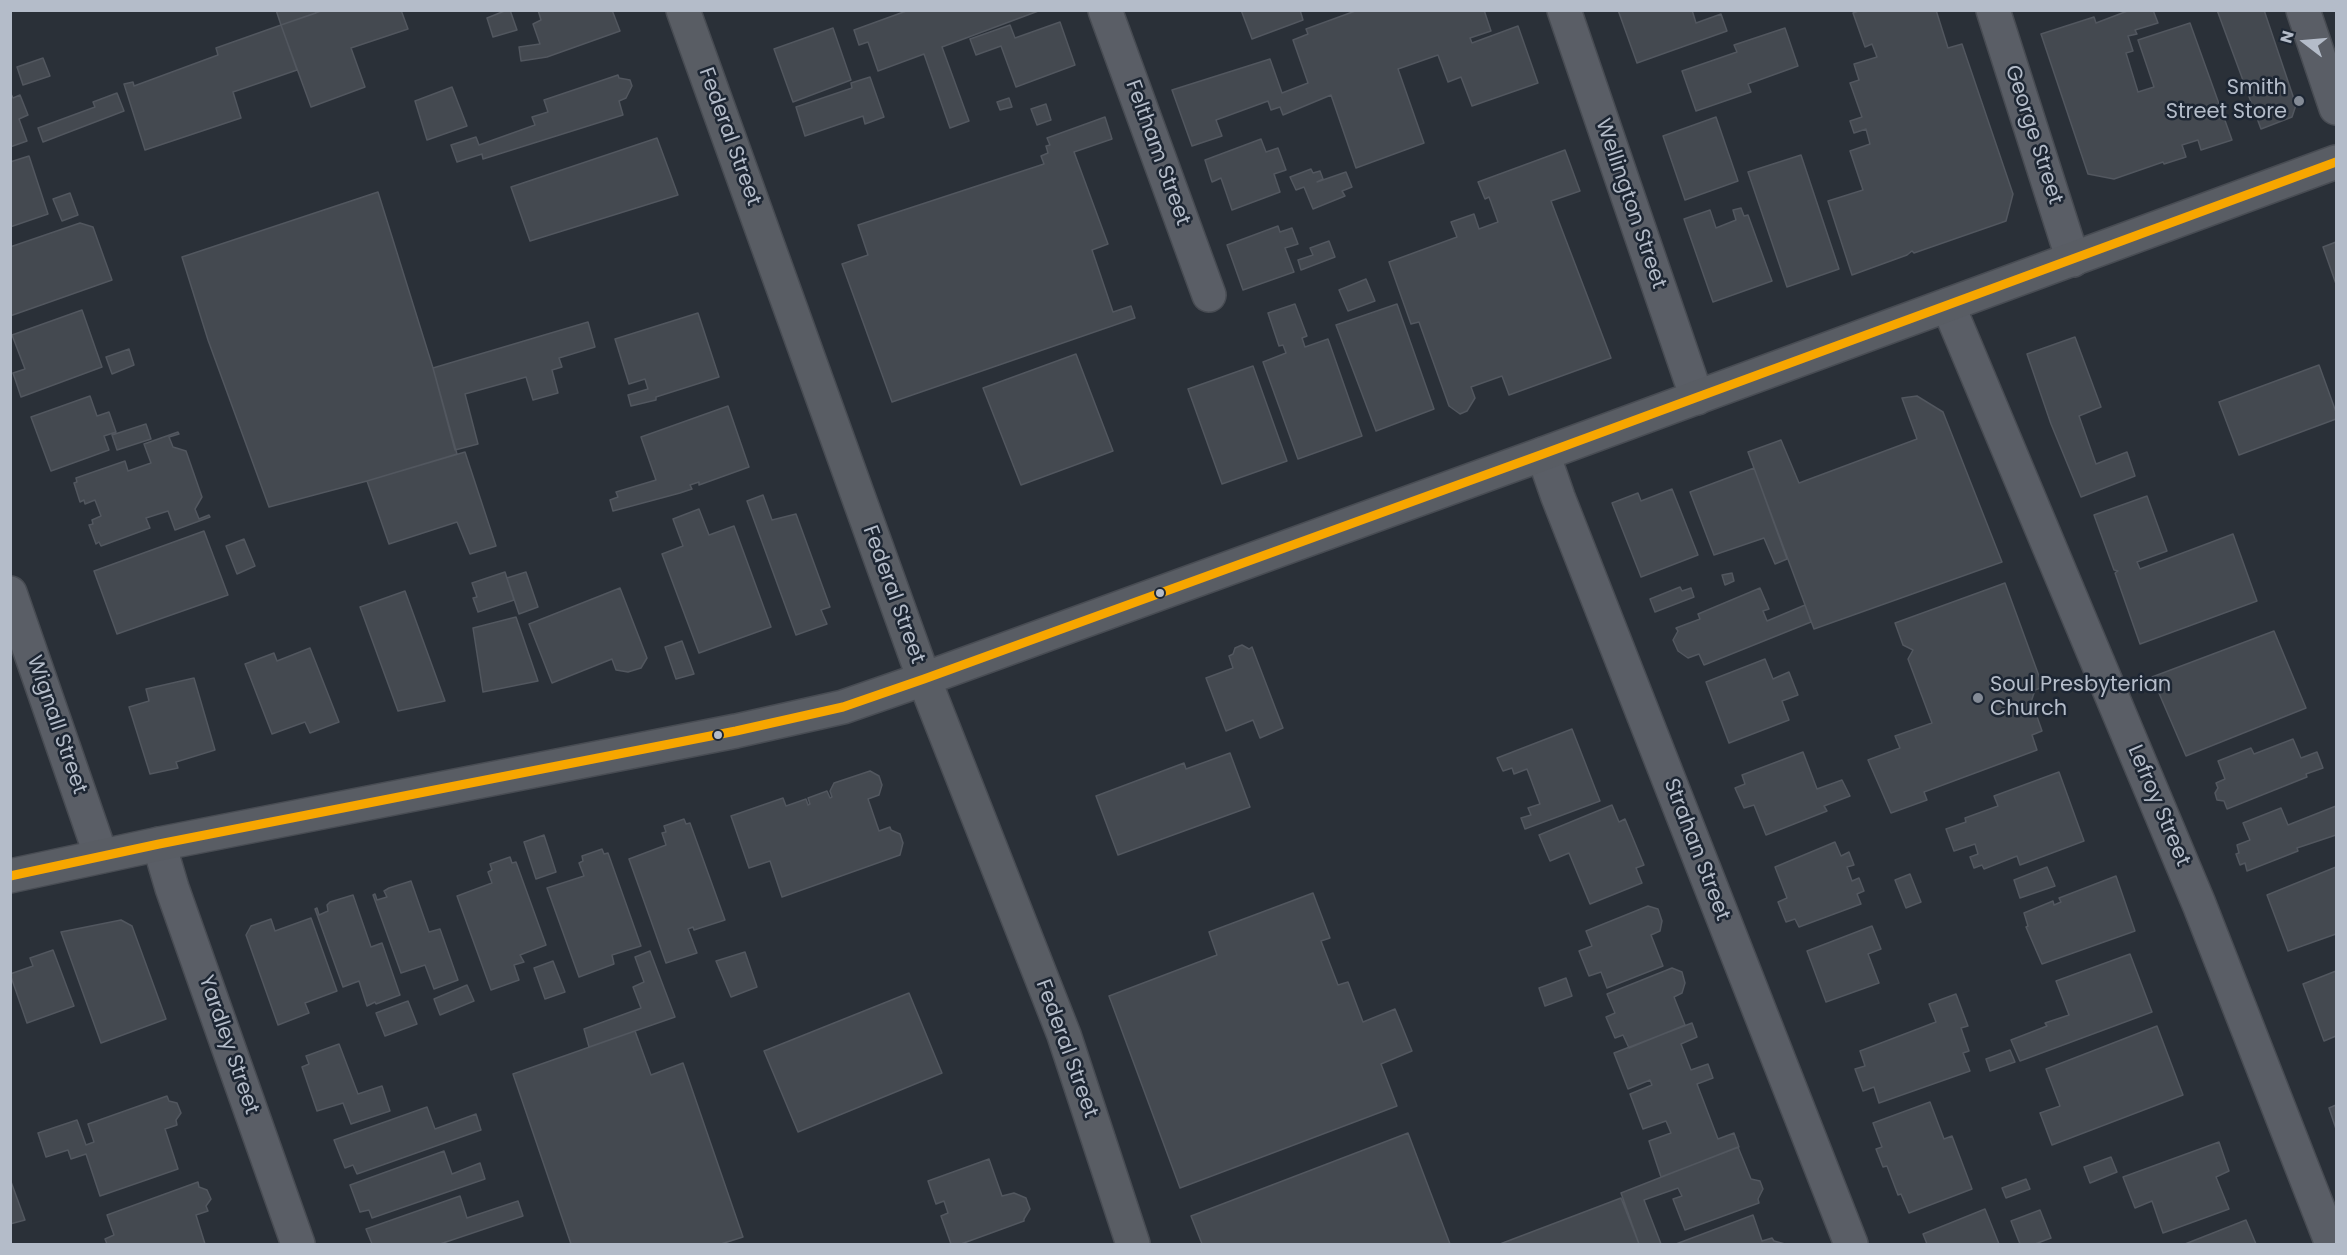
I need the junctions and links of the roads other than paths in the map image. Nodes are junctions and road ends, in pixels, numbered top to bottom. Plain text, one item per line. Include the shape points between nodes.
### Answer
1 (683, 10) edge
2 (1105, 10) edge
3 (1564, 10) edge
4 (1993, 10) edge
5 (2303, 10) edge
6 (2337, 108) edge
7 (2337, 162) edge
8 (2073, 260) junction
9 (1209, 295) dead end
10 (1948, 305) junction
11 (1696, 398) junction
12 (1543, 454) junction
13 (10, 593) edge
14 (924, 679) junction
15 (159, 844) junction
16 (101, 856) junction
17 (10, 876) edge
18 (298, 1245) edge
19 (1133, 1245) edge
20 (1851, 1245) edge
21 (2332, 1245) edge

1 - 14 main road, Federal Street
2 - 9 street, Feltham Street
3 - 11 street, Wellington Street
4 - 8 street, George Street
5 - 6 street
7 - 8 main road
8 - 10 main road
10 - 11 main road
10 - 21 street, Lefroy Street via 2199,904
11 - 12 main road
12 - 14 main road
12 - 20 street, Strahan Street
13 - 16 street, Wignall Street
14 - 15 main road via 843,706 736,731
14 - 19 main road, Federal Street via 1064,1035
15 - 16 main road
15 - 18 street, Yardley Street
16 - 17 main road

